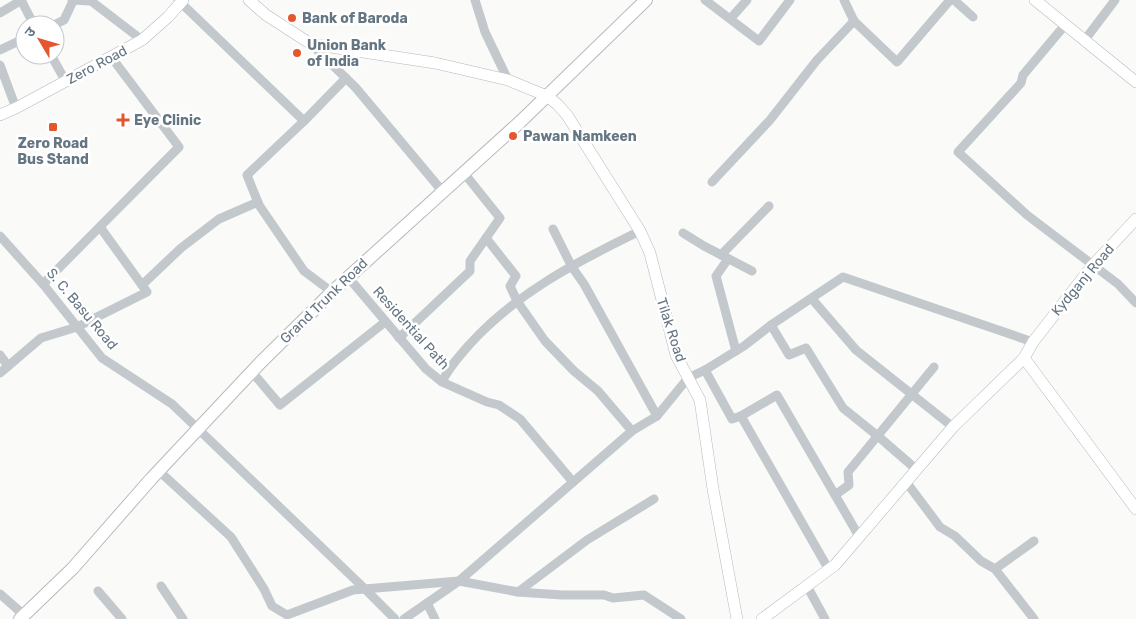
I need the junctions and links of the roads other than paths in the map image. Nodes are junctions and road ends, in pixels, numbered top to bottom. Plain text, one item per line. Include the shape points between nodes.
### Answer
1 (21, 0) edge
2 (249, 0) edge
3 (475, 0) edge
4 (646, 0) edge
5 (705, 0) edge
6 (747, 0) edge
7 (790, 0) edge
8 (844, 0) edge
9 (950, 0) edge
10 (954, 0) edge
11 (1035, 0) edge
12 (1115, 0) edge
13 (72, 1) edge
14 (180, 1) edge
15 (0, 13) edge
16 (29, 15) edge
17 (973, 17) dead end
18 (65, 18) edge
19 (731, 18) junction
20 (854, 22) junction
21 (1065, 25) junction
22 (142, 40) junction
23 (1084, 41) junction
24 (15, 43) edge
25 (311, 44) junction
26 (0, 50) edge
27 (112, 58) junction
28 (57, 65) edge
29 (0, 66) edge
30 (346, 78) junction
31 (508, 80) junction
32 (66, 82) junction
33 (1136, 82) edge
34 (547, 96) junction
35 (16, 108) junction
36 (0, 114) edge
37 (304, 121) junction
38 (464, 173) junction
39 (712, 182) dead end
40 (443, 192) junction
41 (258, 202) junction
42 (769, 206) dead end
43 (1136, 219) edge
44 (100, 227) junction
45 (553, 229) dead end
46 (640, 231) junction
47 (683, 233) dead end
48 (0, 236) edge
49 (486, 238) junction
50 (725, 257) junction
51 (1093, 265) junction
52 (572, 267) junction
53 (752, 271) dead end
54 (348, 277) junction
55 (43, 284) junction
56 (142, 285) junction
57 (332, 292) junction
58 (812, 299) junction
59 (517, 301) junction
60 (1136, 303) edge
61 (385, 322) junction
62 (772, 325) junction
63 (77, 327) junction
64 (399, 338) junction
65 (1033, 342) junction
66 (736, 351) junction
67 (0, 355) edge
68 (1024, 358) junction
69 (8, 366) junction
70 (934, 367) dead end
71 (705, 370) junction
72 (252, 372) junction
73 (0, 373) edge
74 (688, 378) junction
75 (442, 382) junction
76 (913, 394) junction
77 (657, 416) junction
78 (741, 416) junction
79 (953, 427) junction
80 (198, 430) junction
81 (632, 431) junction
82 (879, 437) junction
83 (917, 470) junction
84 (159, 471) junction
85 (573, 482) junction
86 (907, 482) junction
87 (835, 494) junction
88 (654, 499) dead end
89 (1136, 509) edge
90 (860, 538) junction
91 (1034, 541) dead end
92 (828, 570) junction
93 (995, 570) junction
94 (459, 581) junction
95 (161, 586) dead end
96 (807, 586) junction
97 (365, 589) junction
98 (98, 591) dead end
99 (518, 592) junction
100 (0, 594) edge
101 (427, 603) junction
102 (22, 618) edge
103 (122, 619) edge
104 (183, 619) edge
105 (395, 619) edge
106 (404, 619) edge
107 (435, 619) edge
108 (682, 619) edge
109 (737, 619) edge
110 (762, 619) edge
111 (825, 619) edge
112 (1034, 619) edge

1 - 15 street
1 - 16 street
2 - 25 main road via 266,16
3 - 31 street via 485,32
4 - 34 main road, Grand Trunk Road
5 - 19 street
6 - 19 street
7 - 19 street via 759,41
8 - 20 street
9 - 20 street via 897,62
10 - 17 street
11 - 21 main road
12 - 23 street
13 - 18 street
13 - 22 street via 91,1
14 - 22 main road, Zero Road via 168,17
14 - 37 street
20 - 39 street
21 - 23 main road
21 - 51 street via 1023,75 1021,84 958,152 1027,215
22 - 27 main road, Zero Road
23 - 33 main road
24 - 26 street
25 - 30 street
25 - 31 main road via 435,63
27 - 32 main road, Zero Road
27 - 44 street via 179,147
28 - 32 street
29 - 35 street
30 - 37 street
30 - 40 street
31 - 34 main road
32 - 35 main road, Zero Road
34 - 38 main road, Grand Trunk Road
34 - 46 main road, Tilak Road via 567,116
35 - 36 main road, Zero Road
37 - 41 street via 247,175
38 - 40 main road, Grand Trunk Road
38 - 49 street via 500,218
40 - 54 main road, Grand Trunk Road
41 - 56 street via 219,219 180,248
41 - 57 street via 304,271
42 - 50 street
43 - 51 main road, Kydganj Road
44 - 55 street
44 - 56 street
45 - 52 street
46 - 52 street
46 - 74 main road, Tilak Road via 650,253 676,355
47 - 50 street
48 - 55 street, S. C. Basu Road
49 - 59 street via 516,276 510,286
49 - 64 street via 470,261 470,270
50 - 53 street
50 - 66 street via 716,276
51 - 60 street
51 - 65 main road, Kydganj Road
52 - 59 street via 551,277
52 - 77 street
54 - 57 main road, Grand Trunk Road
54 - 61 street, Residential Path
55 - 63 street, S. C. Basu Road
56 - 63 street via 147,292
57 - 72 main road, Grand Trunk Road
58 - 62 street
58 - 65 street via 843,277
58 - 76 street via 856,350
59 - 75 street via 485,328 448,368
59 - 81 street via 545,340 598,391
61 - 64 street, Residential Path
61 - 72 street via 280,405
62 - 66 street
62 - 82 street via 789,355 806,348 843,408
63 - 69 street via 41,338
63 - 80 street, S. C. Basu Road via 102,358 172,404
64 - 75 street, Residential Path
65 - 68 main road, Kydganj Road
66 - 71 street
67 - 69 street
68 - 79 main road, Kydganj Road
68 - 89 main road
69 - 73 street
70 - 76 street
71 - 74 street
71 - 78 street via 732,419
72 - 80 main road, Grand Trunk Road
74 - 77 street
74 - 109 main road, Tilak Road via 700,400
75 - 85 street, Residential Path via 499,405 520,419
76 - 79 street
76 - 82 street
77 - 81 street
78 - 87 street via 777,395
78 - 92 street
79 - 83 main road, Kydganj Road
80 - 84 main road, Grand Trunk Road
80 - 97 street, S. C. Basu Road
81 - 85 street
82 - 83 street
82 - 87 street via 848,472 849,485
83 - 86 main road, Kydganj Road
84 - 97 street via 231,537 272,606 287,615 353,590
84 - 102 main road, Grand Trunk Road via 73,568
85 - 94 street
86 - 90 main road, Kydganj Road
86 - 93 street via 940,527
87 - 90 street
88 - 99 street via 587,540
90 - 92 main road, Kydganj Road
91 - 93 street
92 - 96 main road, Kydganj Road
93 - 112 street
94 - 97 street
94 - 99 street
94 - 101 street
95 - 104 street
96 - 110 main road, Kydganj Road
96 - 111 street
97 - 105 street, S. C. Basu Road
98 - 103 street
99 - 108 street via 613,598 644,595
100 - 102 street
101 - 106 street
101 - 107 street

